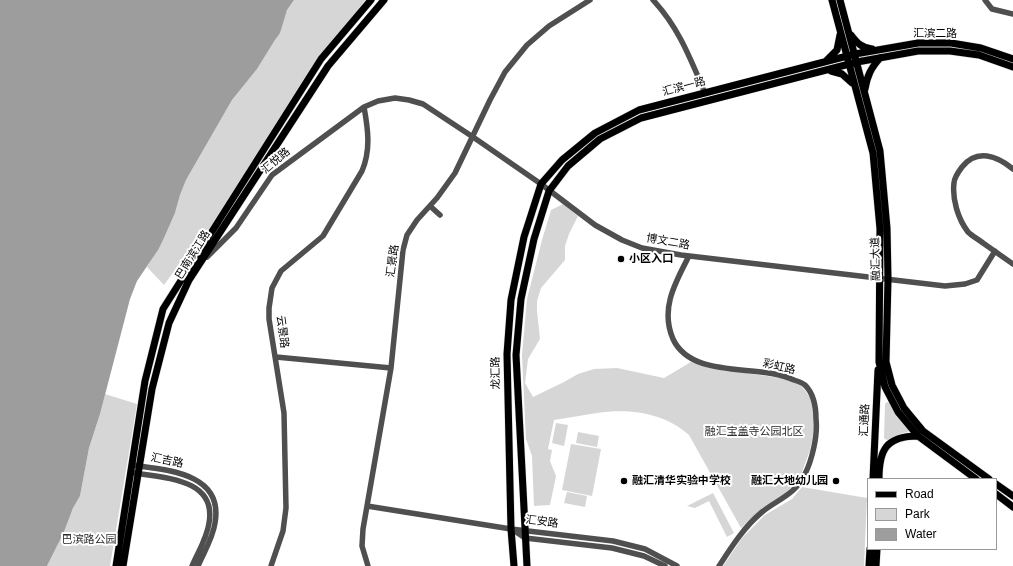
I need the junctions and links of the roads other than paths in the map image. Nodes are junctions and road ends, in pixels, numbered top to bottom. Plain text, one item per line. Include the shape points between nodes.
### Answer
1 (371, 0) edge
2 (384, 0) edge
3 (590, 0) edge
4 (652, 0) edge
5 (832, 0) edge
6 (840, 0) edge
7 (984, 0) edge
8 (1013, 14) edge
9 (840, 32) junction
10 (848, 32) junction
11 (876, 50) junction
12 (855, 54) junction
13 (846, 56) junction
14 (880, 58) junction
15 (1013, 59) edge
16 (825, 62) junction
17 (857, 62) junction
18 (848, 65) junction
19 (1013, 67) edge
20 (826, 70) junction
21 (854, 84) junction
22 (705, 93) junction
23 (865, 93) junction
24 (364, 108) junction
25 (473, 137) junction
26 (1013, 169) edge
27 (541, 184) junction
28 (549, 191) junction
29 (430, 206) junction
30 (440, 215) dead end
31 (995, 252) junction
32 (689, 256) junction
33 (201, 263) junction
34 (1013, 264) edge
35 (884, 279) junction
36 (276, 357) junction
37 (879, 362) junction
38 (391, 368) junction
39 (918, 436) junction
40 (136, 465) junction
41 (134, 473) junction
42 (873, 478) edge
43 (879, 478) edge
44 (975, 478) edge
45 (988, 478) edge
46 (997, 485) edge
47 (997, 495) edge
48 (1013, 496) edge
49 (367, 506) junction
50 (1013, 506) edge
51 (511, 529) junction
52 (525, 530) junction
53 (525, 538) junction
54 (870, 550) edge
55 (877, 550) edge
56 (116, 566) edge
57 (123, 566) edge
58 (192, 566) edge
59 (198, 566) edge
60 (271, 566) edge
61 (368, 566) edge
62 (514, 566) edge
63 (527, 566) edge
64 (665, 566) edge
65 (678, 566) edge
66 (719, 566) edge
67 (869, 566) edge
68 (876, 566) edge

1 - 40 main road, 巴南滨江路 via 321,59 163,310 145,381
2 - 33 main road, 巴南滨江路 via 328,66
3 - 25 street, 汇景路 via 549,26 527,45 505,72
4 - 22 street via 665,13 682,40
5 - 9 main road, 融汇大道
6 - 10 main road, 融汇大道
7 - 8 street via 992,9
9 - 13 main road, 融汇大道
9 - 16 main road via 836,50
10 - 11 main road via 859,45
10 - 12 main road, 融汇大道
11 - 12 main road, 汇滨二路
11 - 15 main road, 汇滨二路 via 918,43 951,43 981,48
12 - 13 main road, 汇滨一路
12 - 17 main road, 融汇大道
13 - 16 main road, 汇滨一路
13 - 18 main road, 融汇大道
14 - 17 main road, 汇滨二路
14 - 19 main road, 汇滨二路 via 918,51 950,51 980,55
14 - 23 main road via 868,73
16 - 22 main road, 汇滨一路
17 - 18 main road, 汇滨一路
17 - 23 main road, 融汇大道
18 - 20 main road, 汇滨一路
18 - 21 main road, 融汇大道
20 - 21 main road via 842,74
20 - 28 main road, 汇滨一路 via 641,118 600,139 568,166
21 - 35 main road, 融汇大道 via 873,153
22 - 27 main road, 汇滨一路 via 639,110 596,133 562,160
23 - 35 main road, 融汇大道 via 880,151 887,228
24 - 25 street, 博文二路 via 378,101 395,98 409,100 423,104
24 - 33 street, 汇悦路 via 272,175 236,228
24 - 36 street, 云景路 via 368,142 362,171 323,236 281,271 272,288 269,319
25 - 27 street, 博文二路
25 - 29 street, 汇景路 via 455,173
26 - 31 street via 995,157 976,156 967,160 954,182 956,208 961,222 969,233
27 - 28 street, 博文二路
27 - 51 main road, 龙汇路 via 524,237 511,300 508,331 506,354
28 - 32 street, 博文二路 via 588,220 622,240 642,248
28 - 52 main road, 龙汇路 via 534,239 521,299 516,354
29 - 30 street
29 - 38 street, 汇景路 via 417,220 403,250
31 - 34 street
31 - 35 street, 博文二路 via 977,280 965,284 945,286
32 - 35 street, 博文二路
32 - 66 street, 彩虹路 via 676,281 667,321 675,344 685,356 717,367 788,377 805,385 815,402 817,426 805,474 798,486 763,511 748,526
33 - 40 main road, 巴南滨江路 via 189,280 169,323
35 - 37 main road, 融汇大道
35 - 45 main road, 融汇大道 via 886,362 892,385 904,408 923,431
36 - 38 street
36 - 60 street, 云景路 via 284,413 286,508 283,531
37 - 39 main road, 融汇大道 via 885,387 898,412
37 - 42 main road, 汇通路
38 - 49 street, 汇景路
39 - 43 main road via 900,438 886,448 879,463
39 - 44 main road, 融汇大道
40 - 41 main road, 巴南滨江路
40 - 59 street, 汇吉路 via 187,475 196,479 210,492 216,508 215,525
41 - 56 main road, 巴南滨江路
41 - 57 main road, 巴南滨江路
41 - 58 street, 汇吉路 via 185,482 198,489 207,500 210,516 208,530
46 - 48 main road
47 - 50 main road
49 - 51 street
49 - 61 street, 汇景路 via 362,538
51 - 52 street, 汇安路
51 - 53 street, 汇安路
51 - 62 main road, 龙汇路
52 - 53 main road, 龙汇路
52 - 65 street, 汇安路 via 614,541 645,549
53 - 63 main road, 龙汇路
53 - 64 street, 汇安路 via 612,548 644,556
54 - 67 main road
55 - 68 main road

